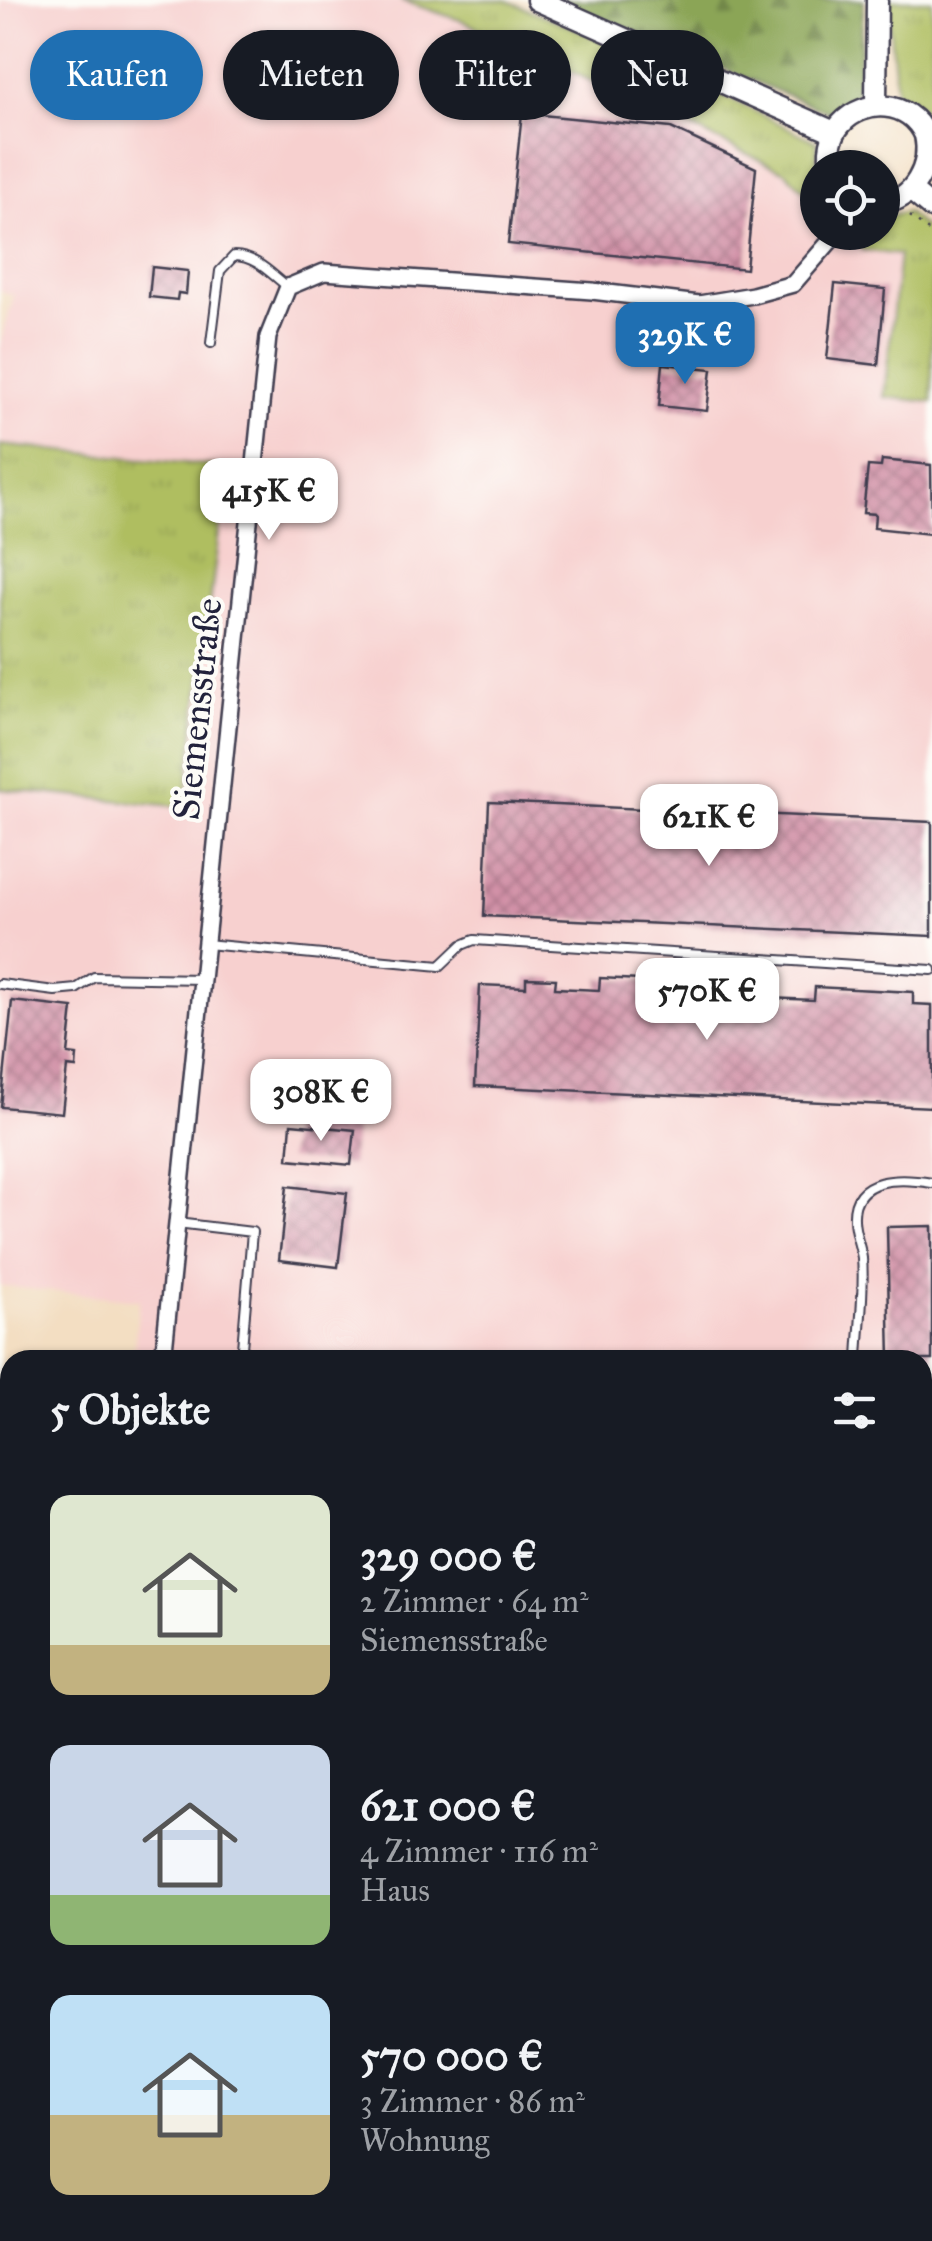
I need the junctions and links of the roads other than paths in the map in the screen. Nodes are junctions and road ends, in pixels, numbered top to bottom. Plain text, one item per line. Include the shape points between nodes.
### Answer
1 (537, 0) edge
2 (877, 0) edge
3 (876, 104) junction
4 (834, 132) junction
5 (831, 150) edge
6 (913, 192) junction
7 (900, 197) edge
8 (932, 208) edge
9 (822, 250) edge
10 (288, 287) junction
11 (210, 343) dead end
12 (206, 944) junction
13 (932, 970) edge
14 (202, 979) junction
15 (0, 984) edge
16 (932, 1182) edge
17 (177, 1223) junction
18 (164, 1350) edge
19 (242, 1350) edge
20 (858, 1350) edge

1 - 4 street
2 - 3 street
3 - 4 street via 852,112
3 - 6 street via 907,113 926,136 928,166
4 - 5 street
6 - 7 street
6 - 8 street
9 - 10 street via 792,284 699,304 324,272
10 - 11 lane via 260,264 234,256 220,271
10 - 12 street, Siemensstraße via 268,337
12 - 13 lane via 440,966 474,940
12 - 14 street, Siemensstraße
14 - 15 lane via 94,977 76,989 55,990
14 - 17 street, Siemensstraße
16 - 20 lane via 878,1182 856,1201 862,1259
17 - 18 street, Siemensstraße
17 - 19 lane via 252,1232

